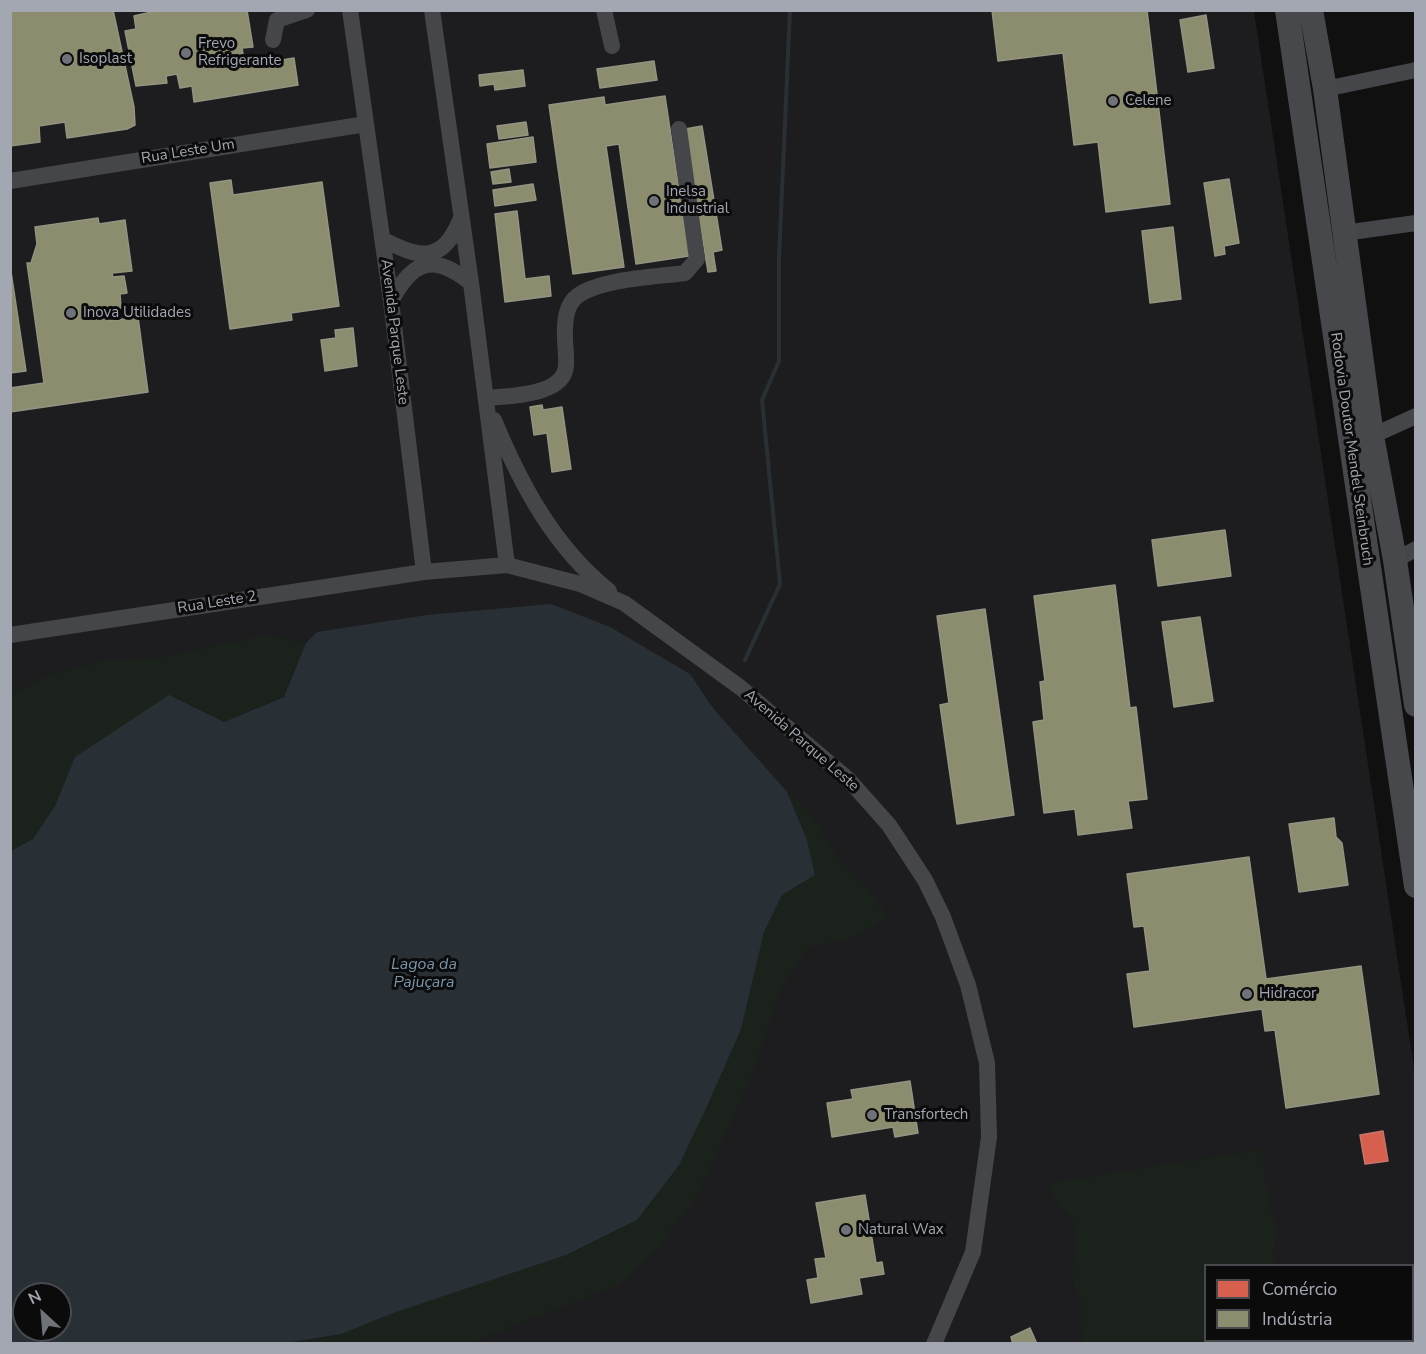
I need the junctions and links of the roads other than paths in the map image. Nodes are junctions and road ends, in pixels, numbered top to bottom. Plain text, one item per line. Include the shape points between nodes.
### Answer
1 (307, 10) edge
2 (350, 10) edge
3 (432, 10) edge
4 (604, 10) edge
5 (1287, 10) edge
6 (1311, 10) edge
7 (273, 40) dead end
8 (612, 46) dead end
9 (1416, 70) edge
10 (1325, 89) junction
11 (366, 124) junction
12 (680, 129) dead end
13 (10, 181) edge
14 (462, 215) junction
15 (1416, 223) edge
16 (1344, 232) junction
17 (382, 238) junction
18 (471, 283) junction
19 (391, 301) junction
20 (487, 401) junction
21 (1416, 416) edge
22 (1372, 436) junction
23 (1405, 555) edge
24 (507, 565) junction
25 (424, 572) junction
26 (624, 603) junction
27 (10, 635) edge
28 (1416, 705) edge
29 (1416, 886) edge
30 (934, 1344) edge

1 - 7 street via 277,20
2 - 11 street, Avenida Parque Leste
3 - 14 street
4 - 8 street
5 - 29 highway, Rodovia Doutor Mendel Steinbruch
6 - 10 highway, Rodovia Doutor Mendel Steinbruch
9 - 10 street
10 - 16 highway, Rodovia Doutor Mendel Steinbruch
11 - 13 street, Rua Leste Um
11 - 17 street, Avenida Parque Leste
12 - 20 street via 697,259 693,266 685,273 608,284 575,298 565,321 566,368 562,377 532,393
14 - 17 street via 448,244 429,254 405,251
14 - 18 street
15 - 16 street
16 - 22 highway, Rodovia Doutor Mendel Steinbruch
17 - 19 street, Avenida Parque Leste
18 - 19 street via 446,265 423,265 403,278
18 - 20 street
19 - 25 street, Avenida Parque Leste
20 - 24 street
20 - 26 street via 506,450 542,517 576,560
21 - 22 street
22 - 23 highway, Rodovia Doutor Mendel Steinbruch
23 - 28 highway, Rodovia Doutor Mendel Steinbruch
24 - 25 street, Avenida Parque Leste
24 - 26 street, Avenida Parque Leste via 570,580
25 - 27 street, Rua Leste 2
26 - 30 street, Avenida Parque Leste via 767,709 848,779 889,825 925,880 943,917 978,1022 987,1063 990,1106 974,1245

